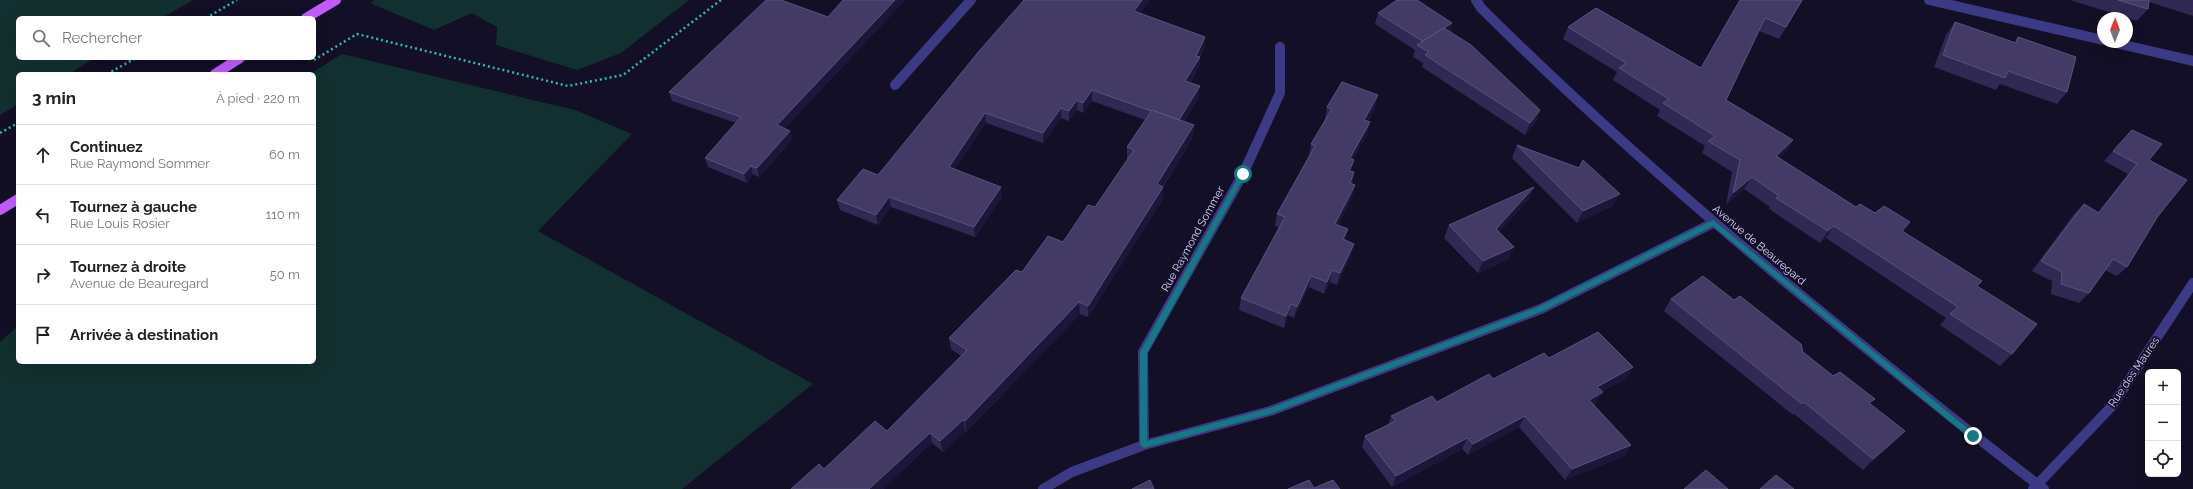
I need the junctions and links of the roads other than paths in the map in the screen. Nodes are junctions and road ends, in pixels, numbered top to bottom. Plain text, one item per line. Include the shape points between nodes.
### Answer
1 (336, 0) edge
2 (971, 0) edge
3 (1476, 0) edge
4 (1929, 0) edge
5 (309, 16) edge
6 (2097, 39) edge
7 (2133, 47) edge
8 (1280, 48) dead end
9 (237, 60) edge
10 (2193, 61) edge
11 (218, 72) edge
12 (895, 85) dead end
13 (16, 200) edge
14 (0, 210) edge
15 (1713, 223) junction
16 (2193, 283) edge
17 (1144, 445) junction
18 (2038, 487) edge
19 (1043, 489) edge

1 - 5 main road
2 - 12 street
3 - 15 street, Avenue de Beauregard via 1533,60
4 - 6 street
7 - 10 street
8 - 17 street, Rue Raymond Sommer via 1280,93 1243,174 1143,352
9 - 11 main road
13 - 14 main road
15 - 17 street via 1541,309 1270,411
15 - 18 street, Avenue de Beauregard
16 - 18 street, Rue des Maures via 2112,406
17 - 19 street via 1072,472

